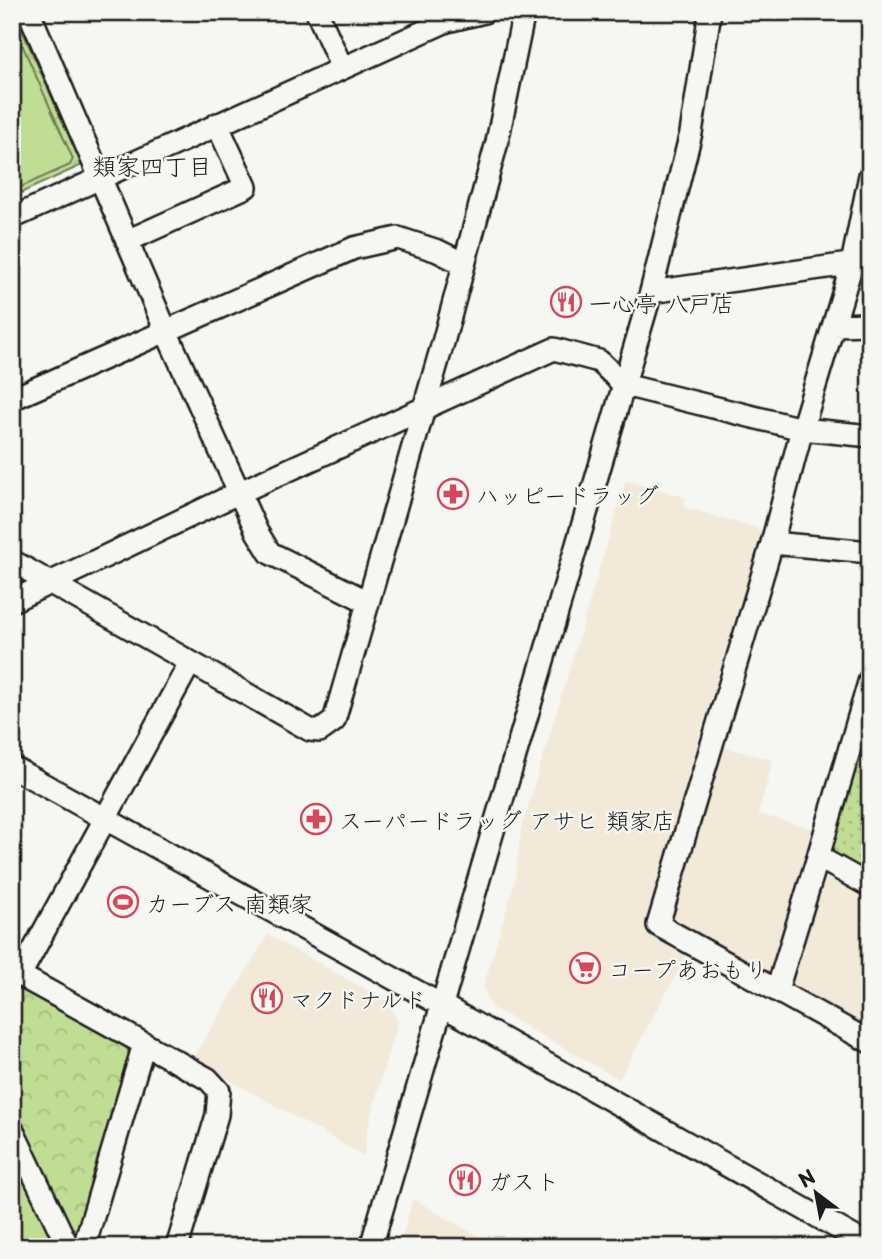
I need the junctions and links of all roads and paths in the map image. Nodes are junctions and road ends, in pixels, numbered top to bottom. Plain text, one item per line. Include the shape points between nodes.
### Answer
1 (29, 12) edge
2 (317, 12) edge
3 (484, 12) edge
4 (524, 12) edge
5 (709, 12) edge
6 (342, 68) junction
7 (217, 124) junction
8 (870, 175) edge
9 (100, 178) junction
10 (12, 218) edge
11 (127, 241) junction
12 (861, 262) edge
13 (464, 264) junction
14 (651, 292) junction
15 (870, 324) edge
16 (834, 325) junction
17 (166, 331) junction
18 (624, 385) junction
19 (12, 399) edge
20 (425, 408) junction
21 (802, 429) junction
22 (870, 436) edge
23 (238, 493) junction
24 (772, 543) junction
25 (870, 552) edge
26 (12, 561) edge
27 (52, 583) junction
28 (12, 601) edge
29 (368, 602) junction
30 (190, 663) junction
31 (870, 679) edge
32 (12, 767) edge
33 (105, 818) junction
34 (818, 857) junction
35 (870, 886) edge
36 (16, 973) edge
37 (777, 990) junction
38 (441, 1006) junction
39 (870, 1042) edge
40 (144, 1044) junction
41 (12, 1129) edge
42 (870, 1246) edge
43 (68, 1247) edge
44 (84, 1247) edge
45 (177, 1247) edge
46 (370, 1247) edge

1 - 9 street
2 - 6 street
3 - 6 street via 447,21
4 - 13 street via 497,142
5 - 14 street via 691,133
6 - 7 street
7 - 9 street
7 - 11 street via 246,187
8 - 12 street
9 - 10 street
9 - 11 street
11 - 17 street
12 - 14 street
12 - 16 street
13 - 17 street via 398,238 355,248
13 - 20 street
14 - 18 street
15 - 16 street
16 - 21 street
17 - 19 street
17 - 23 street
18 - 20 street via 599,361 554,349
18 - 21 street
18 - 38 street
20 - 23 street
20 - 29 street
21 - 22 street
21 - 24 street
23 - 27 street
23 - 29 street via 270,553
24 - 25 street
24 - 37 street via 658,925
26 - 27 street
27 - 28 street
27 - 30 street
29 - 30 street via 334,721 320,731 310,730
30 - 33 street
31 - 34 street
32 - 33 street
33 - 36 street
33 - 38 street
34 - 35 street
34 - 37 street
36 - 40 street
37 - 39 street
38 - 42 street
38 - 46 street
40 - 44 street
40 - 45 street via 208,1079 219,1091 217,1115
41 - 43 street

